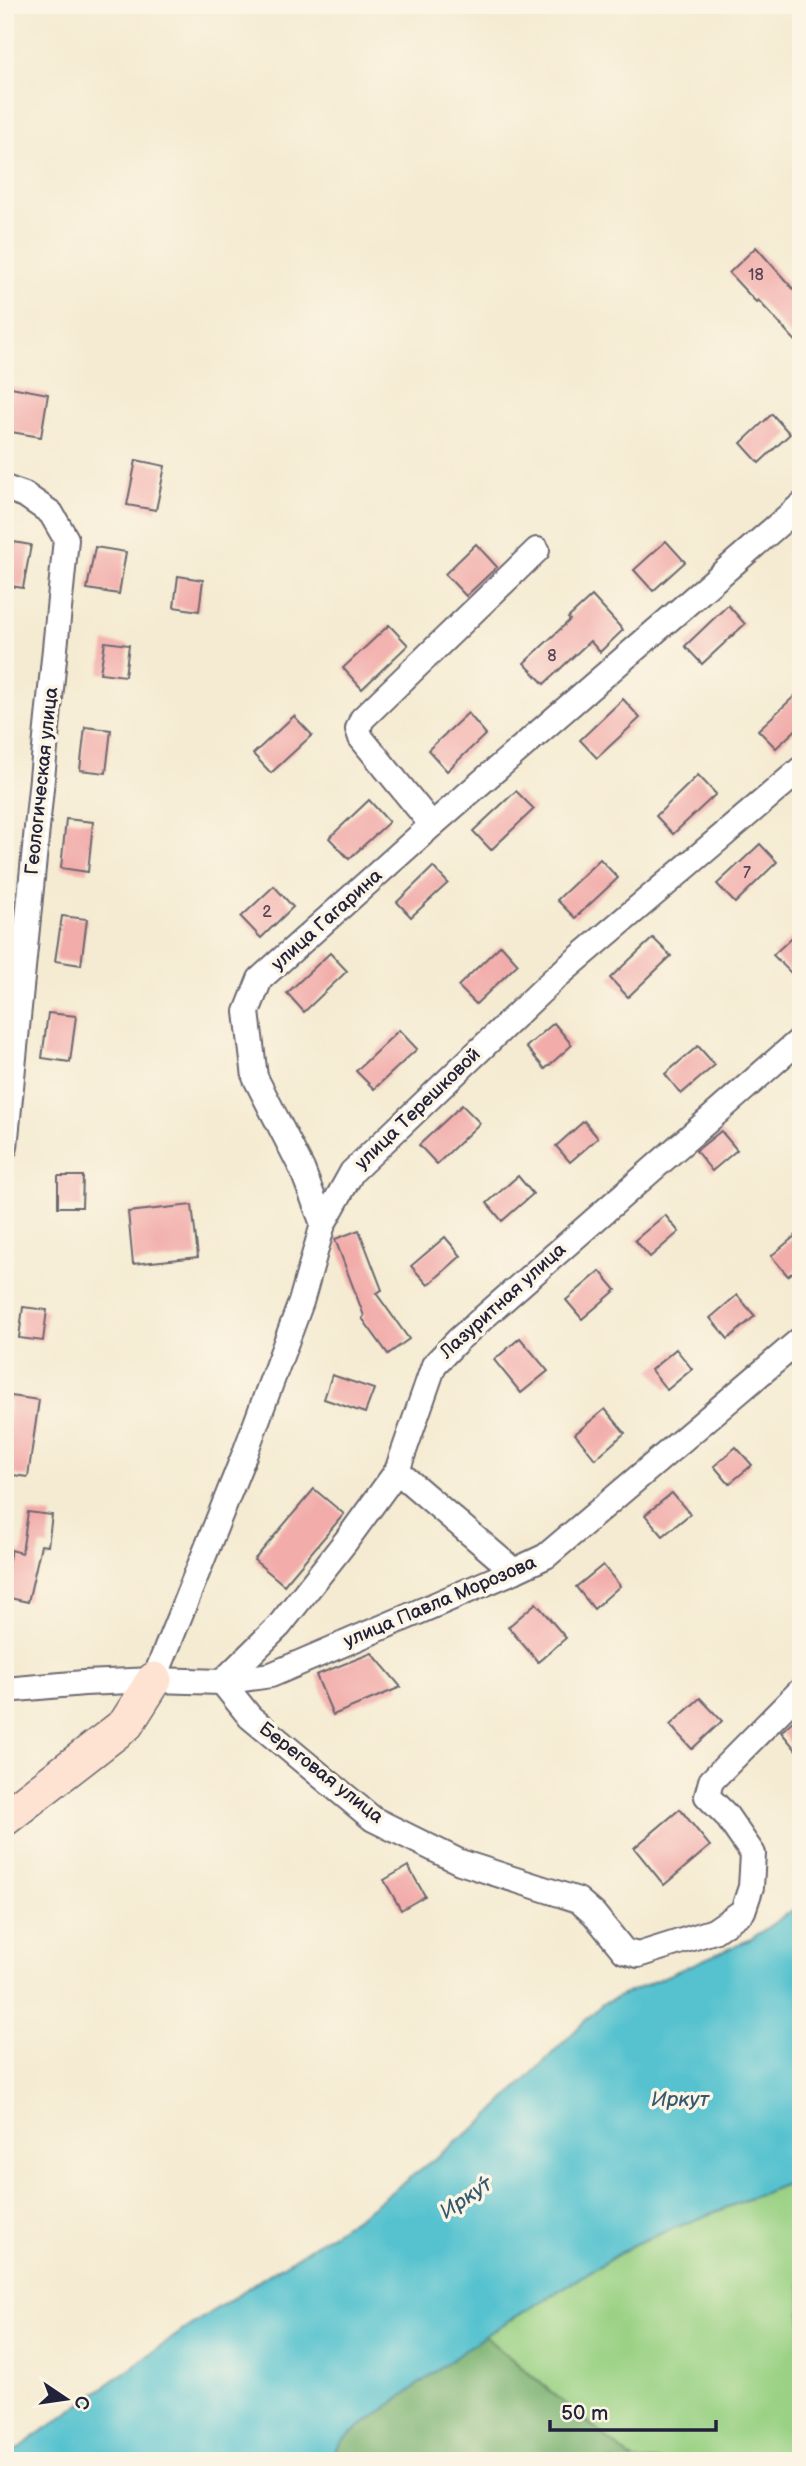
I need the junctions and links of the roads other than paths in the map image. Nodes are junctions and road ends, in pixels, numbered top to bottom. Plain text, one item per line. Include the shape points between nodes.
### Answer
1 (5, 488) edge
2 (801, 505) edge
3 (537, 550) dead end
4 (801, 769) edge
5 (432, 825) junction
6 (801, 1039) edge
7 (5, 1147) edge
8 (323, 1224) junction
9 (801, 1339) edge
10 (397, 1471) junction
11 (514, 1571) junction
12 (154, 1680) junction
13 (222, 1682) junction
14 (5, 1690) edge
15 (801, 1690) edge
16 (5, 1818) edge

1 - 7 street, Геологическая улица via 51,513 66,539
2 - 5 street, улица Гагарина
3 - 5 street via 362,719 358,729
4 - 8 street, улица Терешковой via 544,989 352,1172
5 - 8 street, улица Гагарина via 261,979 247,1012 255,1077 302,1169
6 - 10 street, Лазуритная улица via 458,1339 434,1365
8 - 12 street, улица Терешковой via 297,1315
9 - 11 street, улица Павла Морозова via 546,1556
10 - 11 street
10 - 13 street, Лазуритная улица via 279,1626
11 - 13 street, улица Павла Морозова via 271,1675
12 - 13 street, улица Павла Морозова
12 - 14 street, улица Павла Морозова
12 - 16 street via 126,1724
13 - 15 street, Береговая улица via 250,1717 373,1819 460,1862 578,1900 624,1951 638,1955 714,1931 743,1911 751,1887 753,1854 726,1815 706,1796 711,1781

